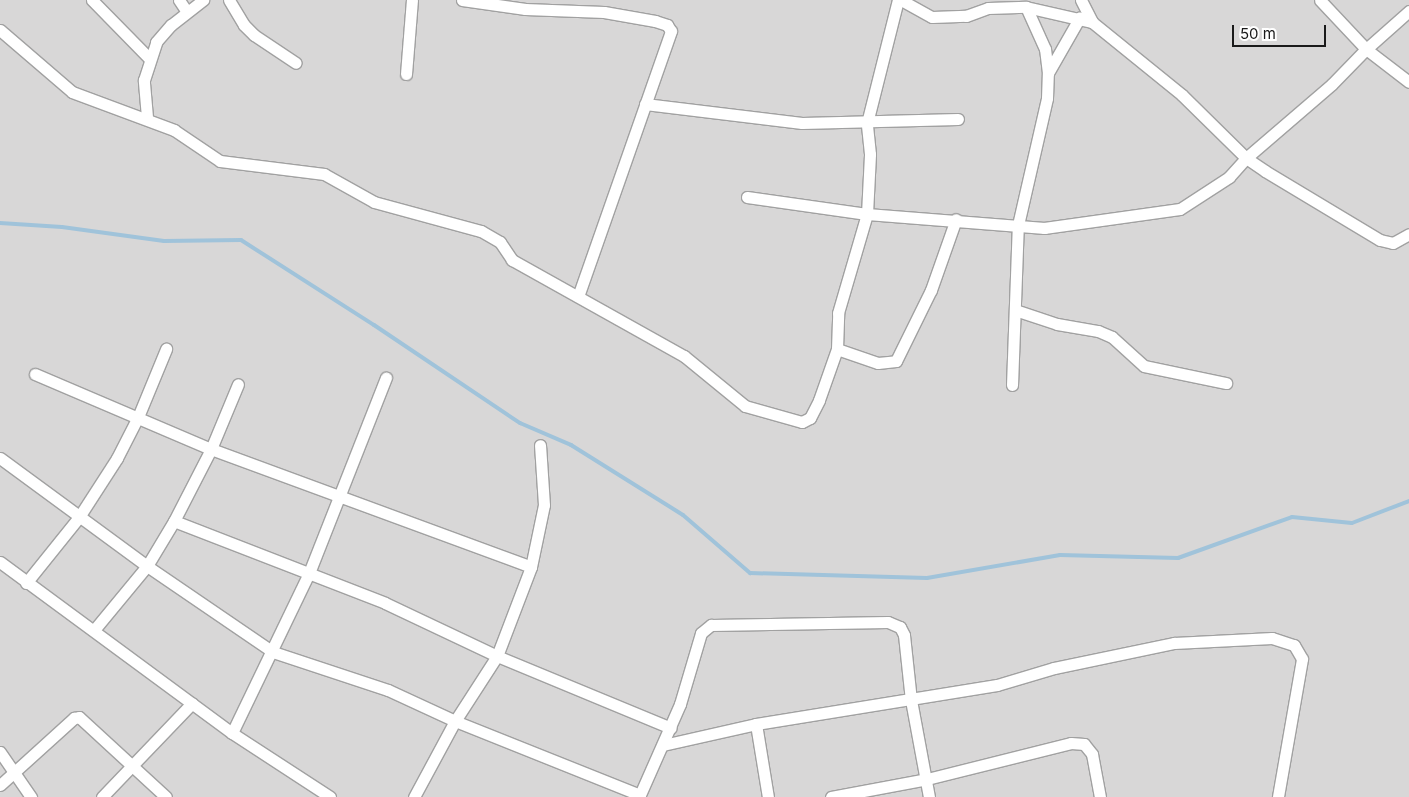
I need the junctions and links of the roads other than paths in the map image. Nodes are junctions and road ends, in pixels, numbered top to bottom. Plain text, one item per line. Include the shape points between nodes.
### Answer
1 (92, 0) edge
2 (179, 0) edge
3 (203, 0) edge
4 (229, 0) edge
5 (412, 0) edge
6 (462, 0) edge
7 (900, 0) edge
8 (1080, 0) edge
9 (1320, 0) edge
10 (989, 4) edge
11 (605, 6) edge
12 (1026, 7) junction
13 (1409, 11) edge
14 (187, 12) junction
15 (1080, 17) junction
16 (1092, 22) junction
17 (0, 30) edge
18 (1366, 49) junction
19 (148, 58) junction
20 (296, 63) dead end
21 (1048, 73) junction
22 (406, 74) dead end
23 (1409, 82) edge
24 (645, 104) junction
25 (147, 117) junction
26 (958, 119) dead end
27 (867, 123) junction
28 (1246, 158) junction
29 (747, 197) dead end
30 (867, 214) junction
31 (956, 219) junction
32 (1018, 225) junction
33 (1409, 234) edge
34 (578, 296) junction
35 (1015, 310) junction
36 (166, 349) dead end
37 (837, 349) junction
38 (35, 374) dead end
39 (386, 378) dead end
40 (1226, 383) dead end
41 (238, 384) dead end
42 (1012, 385) dead end
43 (138, 417) junction
44 (540, 445) dead end
45 (211, 449) junction
46 (0, 458) edge
47 (340, 496) junction
48 (80, 517) junction
49 (174, 521) junction
50 (0, 562) edge
51 (147, 566) junction
52 (531, 566) junction
53 (309, 573) junction
54 (26, 583) junction
55 (94, 630) junction
56 (273, 652) junction
57 (497, 656) junction
58 (911, 700) junction
59 (192, 703) junction
60 (455, 721) junction
61 (756, 724) junction
62 (671, 728) junction
63 (232, 733) junction
64 (663, 745) junction
65 (0, 752) edge
66 (133, 767) junction
67 (15, 773) junction
68 (927, 779) junction
69 (0, 785) edge
70 (640, 796) edge
71 (31, 797) edge
72 (102, 797) edge
73 (166, 797) edge
74 (330, 797) edge
75 (414, 797) edge
76 (768, 797) edge
77 (831, 797) edge
78 (929, 797) edge
79 (1100, 797) edge
80 (1278, 797) edge

1 - 19 street
2 - 14 street
3 - 14 street
4 - 20 street via 254,35
5 - 22 street
6 - 11 street via 525,8
7 - 10 street via 932,17 966,16
7 - 27 street
8 - 16 street
9 - 18 street
10 - 12 street
11 - 24 street via 667,25 671,32
12 - 15 street
12 - 21 street via 1045,49
13 - 18 street
14 - 19 street via 156,42
15 - 16 street
15 - 21 street
16 - 28 street via 1182,95
17 - 25 street via 72,92
18 - 23 street
18 - 28 street via 1332,84
19 - 25 street via 144,80
21 - 32 street via 1047,98
24 - 27 street via 802,123
24 - 34 street via 638,133 603,218
25 - 34 street via 174,130 220,161 324,174 374,202 481,231 500,242 512,260
26 - 27 street via 880,119
27 - 30 street via 870,154
28 - 32 street via 1212,190 1180,209 1068,225
28 - 33 street via 1380,240 1393,243
29 - 30 street
30 - 31 street
30 - 37 street via 838,313
31 - 32 street
31 - 37 street via 931,290 896,361 878,363
32 - 35 street
34 - 37 street via 684,356 745,406 802,422 810,418 819,400
35 - 40 street via 1112,337 1144,366
35 - 42 street
36 - 43 street
38 - 43 street
39 - 47 street
41 - 45 street
43 - 45 street
43 - 48 street
44 - 52 street via 544,505
45 - 47 street
45 - 49 street
46 - 48 street
47 - 52 street
47 - 53 street
48 - 51 street
48 - 54 street
49 - 51 street
49 - 53 street
50 - 54 street
51 - 55 street
51 - 56 street
52 - 57 street
53 - 56 street
53 - 57 street via 385,603
54 - 55 street
55 - 59 street
56 - 60 street via 388,690
56 - 63 street
57 - 60 street
57 - 62 street
58 - 61 street
58 - 62 street via 904,635 900,627 888,622 711,625 701,633 694,667
58 - 68 street
58 - 80 street via 997,685 1054,668 1174,643 1272,638 1294,645 1302,659
59 - 63 street
59 - 66 street
60 - 70 street
60 - 75 street
61 - 64 street
61 - 76 street
62 - 64 street
63 - 74 street
64 - 70 street
65 - 67 street
66 - 67 street via 79,717
66 - 72 street
66 - 73 street
67 - 69 street
67 - 71 street
68 - 77 street
68 - 78 street
68 - 79 street via 1071,742 1084,744 1092,754

